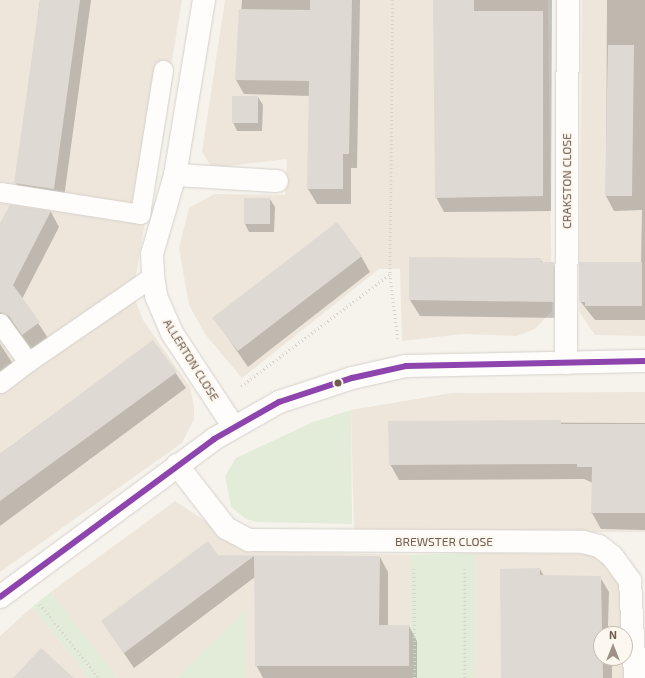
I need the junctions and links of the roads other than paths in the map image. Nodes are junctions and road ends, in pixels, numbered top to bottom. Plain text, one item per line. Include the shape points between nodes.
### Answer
1 (204, 0) edge
2 (568, 0) edge
3 (163, 70) dead end
4 (175, 175) junction
5 (277, 181) dead end
6 (0, 192) edge
7 (153, 276) junction
8 (0, 323) edge
9 (645, 361) edge
10 (28, 362) junction
11 (566, 363) junction
12 (0, 383) edge
13 (233, 426) junction
14 (177, 465) junction
15 (0, 597) edge
16 (635, 678) edge

1 - 4 street, ALLERTON CLOSE
2 - 11 street, CRAKSTON CLOSE
3 - 6 lane via 140,214
4 - 5 street
4 - 7 street, ALLERTON CLOSE via 152,254
7 - 10 lane
7 - 13 street, ALLERTON CLOSE via 169,327
8 - 10 lane
9 - 11 street
10 - 12 lane
11 - 13 street via 439,363 401,368 319,388 279,402
13 - 14 street
14 - 15 street
14 - 16 street, BREWSTER CLOSE via 226,528 249,540 583,542 599,546 612,556 630,581

